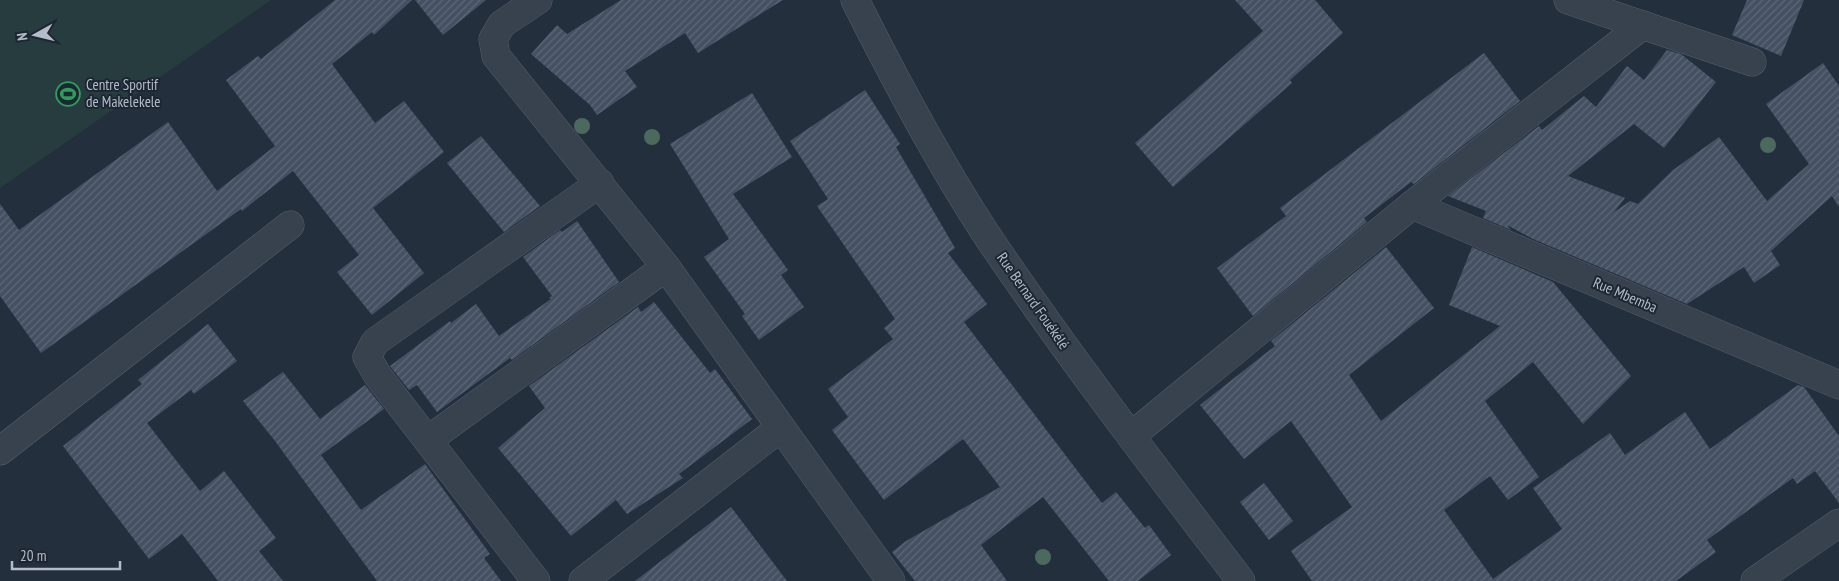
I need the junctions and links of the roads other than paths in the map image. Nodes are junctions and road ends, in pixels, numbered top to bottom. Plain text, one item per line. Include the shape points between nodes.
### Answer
1 (538, 0) edge
2 (855, 0) edge
3 (1568, 0) edge
4 (1643, 26) junction
5 (1752, 62) dead end
6 (600, 183) junction
7 (1412, 205) junction
8 (290, 225) dead end
9 (666, 268) junction
10 (1839, 385) edge
11 (780, 428) junction
12 (1131, 436) junction
13 (428, 440) junction
14 (0, 451) edge
15 (1839, 522) edge
16 (536, 581) edge
17 (583, 581) edge
18 (891, 581) edge
19 (1241, 581) edge
20 (1755, 581) edge

1 - 6 street via 502,24 492,39 496,56
2 - 12 street, Rue Bernard Fouékélé via 904,98 985,232 1053,332
3 - 4 street
4 - 5 street
4 - 7 street
6 - 9 street
6 - 13 street via 375,342 367,357
7 - 10 street, Rue Mbemba
7 - 12 street
8 - 14 street
9 - 11 street
9 - 13 street
11 - 17 street
11 - 18 street
12 - 19 street, Rue Bernard Fouékélé
13 - 16 street
15 - 20 street

